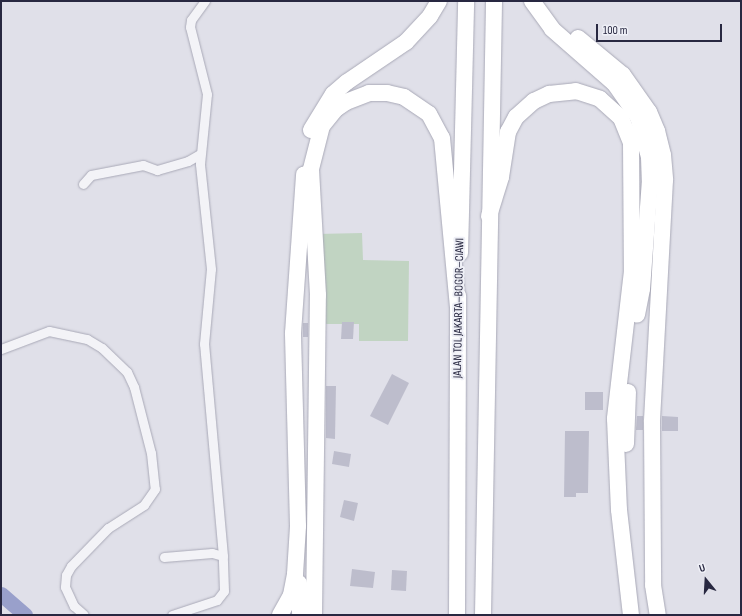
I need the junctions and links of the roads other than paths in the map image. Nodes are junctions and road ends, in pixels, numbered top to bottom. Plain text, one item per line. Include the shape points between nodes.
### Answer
1 (205, 1) edge
2 (438, 1) edge
3 (466, 1) edge
4 (494, 1) edge
5 (532, 1) edge
6 (545, 1) edge
7 (200, 154) junction
8 (83, 184) dead end
9 (489, 216) junction
10 (458, 308) junction
11 (1, 349) edge
12 (298, 526) junction
13 (223, 556) junction
14 (164, 557) dead end
15 (630, 613) edge
16 (84, 615) edge
17 (172, 615) edge
18 (280, 615) edge
19 (310, 615) edge
20 (457, 615) edge
21 (483, 615) edge
22 (658, 615) edge

1 - 7 street via 191,20 190,27 207,94 206,128
2 - 12 highway via 430,16 406,42 333,94 313,123 308,138 293,333
3 - 10 highway, JALAN TOL JAKARTA–BOGOR–CIAWI via 463,197
4 - 9 highway
5 - 15 highway via 552,29 614,83 638,117 644,135 650,180 642,289 632,350 627,409 626,472 637,596
6 - 22 highway via 557,19 623,75 648,112 657,131 663,155 665,180 652,422 653,585
7 - 8 street via 188,161 157,170 143,165 91,175
7 - 13 street via 210,269 204,344
9 - 15 highway via 500,177 508,132 516,117 534,101 549,94 576,91 600,99 621,118 631,143 632,271 615,419 619,510
9 - 21 highway
10 - 19 highway via 442,138 429,114 404,97 387,93 369,93 346,102 336,109 322,126 311,169 318,295
10 - 20 highway, JALAN TOL JAKARTA–BOGOR–CIAWI
11 - 16 street via 49,331 87,339 102,348 126,372 134,387 151,453 155,489 144,505 108,528 71,566 66,575 65,587 74,606
12 - 18 highway via 291,595
12 - 19 highway
13 - 14 street via 212,553
13 - 17 street via 224,591 217,600

